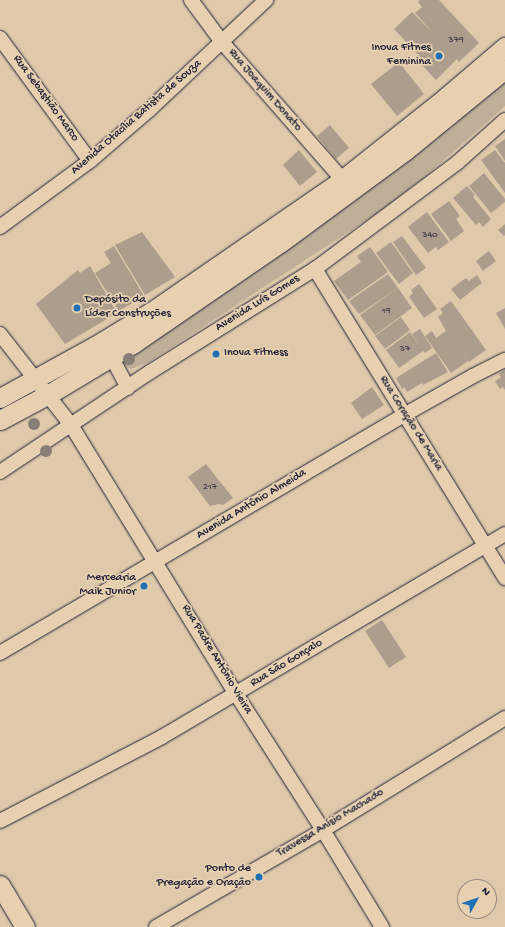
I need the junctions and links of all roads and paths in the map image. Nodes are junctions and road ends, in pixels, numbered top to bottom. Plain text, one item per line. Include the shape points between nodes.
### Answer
1 (191, 0) edge
2 (266, 0) edge
3 (0, 38) edge
4 (222, 42) junction
5 (505, 47) edge
6 (505, 70) edge
7 (505, 120) edge
8 (400, 143) junction
9 (90, 161) junction
10 (347, 185) junction
11 (0, 227) edge
12 (315, 269) junction
13 (0, 334) edge
14 (105, 350) junction
15 (505, 360) edge
16 (36, 379) junction
17 (128, 388) junction
18 (49, 394) junction
19 (0, 398) edge
20 (404, 415) junction
21 (0, 420) edge
22 (72, 425) junction
23 (0, 472) edge
24 (505, 534) edge
25 (486, 546) junction
26 (156, 562) junction
27 (505, 578) edge
28 (0, 653) edge
29 (236, 694) junction
30 (505, 718) edge
31 (0, 820) edge
32 (323, 830) junction
33 (0, 885) edge
34 (25, 927) edge
35 (156, 927) edge
36 (382, 927) edge

1 - 4 street, Rua Joaquim Donato
2 - 4 street, Avenida Otacília Batista de Souza
3 - 9 street, Rua Sebastião Marco
4 - 9 street, Avenida Otacília Batista de Souza
4 - 10 street, Rua Joaquim Donato
5 - 8 main road
6 - 8 main road
7 - 12 street, Avenida Luís Gomes via 441,175
8 - 10 main road
9 - 11 street, Avenida Otacília Batista de Souza
10 - 14 main road via 281,242
12 - 17 street, Avenida Luís Gomes
12 - 20 street, Rua Coração de Maria
13 - 16 street, Rua Padre Antônio Vieira
14 - 16 main road
14 - 17 street
14 - 18 main road
15 - 20 street, Avenida Antônio Almeida
16 - 18 street, Rua Padre Antônio Vieira
16 - 19 main road
17 - 22 street, Avenida Luís Gomes
18 - 21 main road
18 - 22 street, Rua Padre Antônio Vieira
20 - 25 street, Rua Coração de Maria
20 - 26 street, Avenida Antônio Almeida
22 - 23 street, Avenida Luís Gomes
22 - 26 street, Rua Padre Antônio Vieira
24 - 25 street, Rua São Gonçalo
25 - 27 street, Rua Coração de Maria
25 - 29 street, Rua São Gonçalo
26 - 28 street, Avenida Antônio Almeida
26 - 29 street, Rua Padre Antônio Vieira
29 - 31 street, Rua São Gonçalo via 162,737
29 - 32 street, Rua Padre Antônio Vieira
30 - 32 street, Travessa Anísio Machado
32 - 35 street, Travessa Anísio Machado
32 - 36 street, Rua Padre Antônio Vieira
33 - 34 main road

